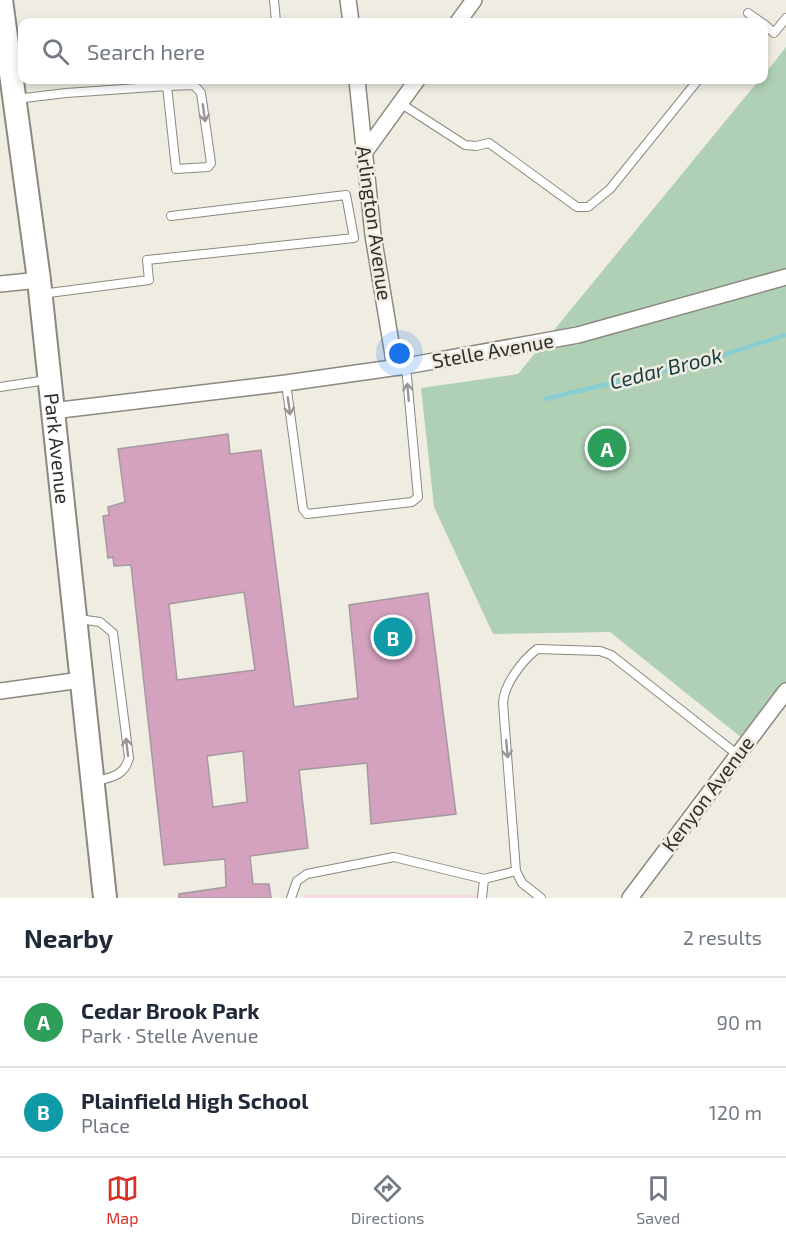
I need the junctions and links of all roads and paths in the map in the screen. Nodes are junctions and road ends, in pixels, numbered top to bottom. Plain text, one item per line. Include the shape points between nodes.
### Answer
1 (1, 0) edge
2 (274, 0) edge
3 (348, 0) edge
4 (474, 0) edge
5 (748, 13) dead end
6 (276, 18) edge
7 (350, 18) edge
8 (461, 18) edge
9 (755, 18) edge
10 (786, 18) edge
11 (768, 28) edge
12 (12, 81) junction
13 (18, 82) edge
14 (26, 84) edge
15 (357, 84) edge
16 (414, 84) edge
17 (695, 84) edge
18 (167, 86) junction
19 (400, 103) junction
20 (364, 153) junction
21 (171, 216) dead end
22 (786, 277) edge
23 (0, 284) edge
24 (39, 287) junction
25 (400, 367) junction
26 (49, 380) junction
27 (286, 383) junction
28 (0, 387) edge
29 (52, 411) junction
30 (75, 619) junction
31 (81, 680) junction
32 (0, 691) edge
33 (786, 691) edge
34 (738, 755) junction
35 (92, 782) junction
36 (516, 870) junction
37 (484, 879) junction
38 (105, 898) edge
39 (291, 898) edge
40 (482, 898) edge
41 (541, 898) edge
42 (630, 898) edge

1 - 12 main road, Park Avenue
2 - 6 lane
3 - 7 street
4 - 8 street
5 - 9 lane
10 - 11 lane via 774,33
12 - 13 lane
12 - 24 main road, Park Avenue
14 - 18 lane via 66,93
15 - 20 street, Arlington Avenue
16 - 19 street
17 - 19 lane via 610,189 588,207 577,207 489,143 465,145
18 -> 18 lane via 194,85 201,93 211,162 208,167 176,169
19 - 20 street
20 - 25 street, Arlington Avenue via 373,235
21 - 24 lane via 346,195 354,238 147,260 149,280
22 - 25 street, Stelle Avenue via 578,335
23 - 24 street
24 - 26 main road, Park Avenue
25 - 27 street, Stelle Avenue
27 -> 25 lane via 303,509 307,514 412,502 418,497 410,417
26 - 28 lane
26 - 29 main road, Park Avenue
27 - 29 street, Stelle Avenue
29 - 30 main road, Park Avenue
30 - 31 main road, Park Avenue
35 -> 30 lane via 120,774 129,758 112,633 100,622
31 - 32 street
31 - 35 main road, Park Avenue
33 - 34 street, Kenyon Avenue
34 -> 36 lane via 611,656 600,651 537,649 504,691
34 - 42 street, Kenyon Avenue
35 - 38 main road, Park Avenue
36 - 37 lane
36 - 41 lane via 522,883
37 - 39 lane via 394,857 307,874 297,881
37 - 40 lane

